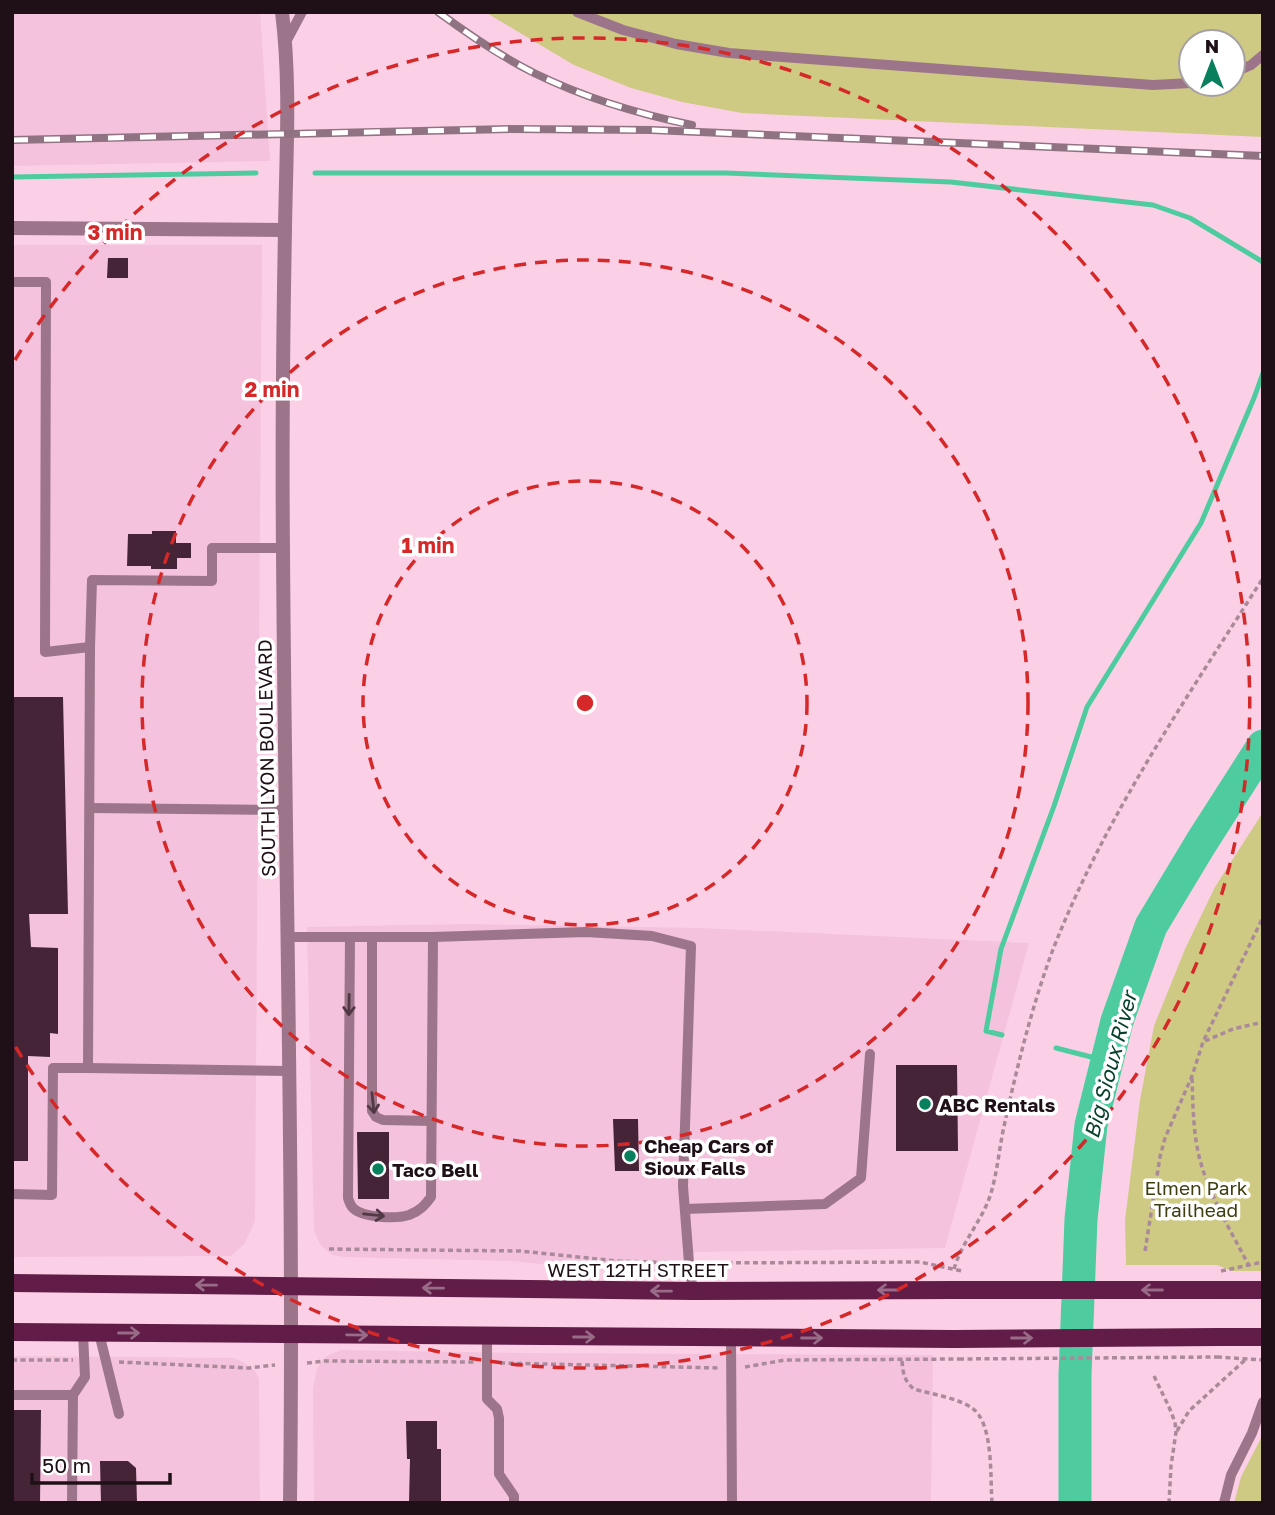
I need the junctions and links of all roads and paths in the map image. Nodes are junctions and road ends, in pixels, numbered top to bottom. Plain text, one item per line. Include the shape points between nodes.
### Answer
1 (282, 12) edge
2 (302, 12) edge
3 (577, 12) edge
4 (286, 42) junction
5 (1263, 55) edge
6 (1247, 67) edge
7 (1177, 84) edge
8 (12, 228) edge
9 (285, 230) junction
10 (12, 282) edge
11 (283, 548) junction
12 (1263, 579) edge
13 (90, 647) junction
14 (90, 808) junction
15 (286, 810) junction
16 (1263, 918) edge
17 (287, 937) junction
18 (350, 937) junction
19 (372, 937) junction
20 (433, 937) junction
21 (1263, 1022) edge
22 (1203, 1042) junction
23 (870, 1054) dead end
24 (88, 1068) junction
25 (288, 1071) junction
26 (1192, 1076) junction
27 (432, 1121) junction
28 (12, 1194) edge
29 (685, 1209) junction
30 (330, 1250) dead end
31 (1144, 1251) dead end
32 (1263, 1262) edge
33 (689, 1263) junction
34 (1248, 1264) junction
35 (954, 1269) junction
36 (962, 1271) dead end
37 (1221, 1271) dead end
38 (12, 1283) edge
39 (291, 1286) junction
40 (1263, 1290) edge
41 (693, 1291) junction
42 (12, 1332) edge
43 (91, 1333) junction
44 (291, 1334) junction
45 (487, 1336) junction
46 (731, 1337) junction
47 (1263, 1337) edge
48 (12, 1360) edge
49 (83, 1360) junction
50 (1245, 1360) junction
51 (1263, 1360) edge
52 (106, 1361) junction
53 (324, 1361) dead end
54 (902, 1361) junction
55 (486, 1362) junction
56 (249, 1368) dead end
57 (731, 1368) junction
58 (1153, 1376) dead end
59 (12, 1395) edge
60 (74, 1395) junction
61 (1263, 1402) edge
62 (119, 1414) dead end
63 (1176, 1432) junction
64 (72, 1503) edge
65 (290, 1503) edge
66 (514, 1503) edge
67 (732, 1503) edge
68 (992, 1503) edge
69 (1169, 1503) edge
70 (1224, 1503) edge

1 - 4 street, SOUTH LYON BOULEVARD
2 - 4 lane
3 - 7 lane via 623,30 729,53
4 - 9 street, SOUTH LYON BOULEVARD
5 - 6 lane
8 - 9 street
9 - 11 street, SOUTH LYON BOULEVARD
10 - 13 lane via 46,282 45,652
11 - 13 lane via 212,548 212,581 92,580
11 - 15 street, SOUTH LYON BOULEVARD
12 - 35 path via 1138,776 1079,891 1034,1006 991,1195
13 - 14 lane
14 - 15 lane
14 - 24 lane
15 - 17 street, SOUTH LYON BOULEVARD
16 - 22 path
17 - 18 lane
17 - 25 street, SOUTH LYON BOULEVARD
18 - 19 lane
18 -> 27 lane via 351,1207 375,1216 408,1215 424,1207 431,1197
19 - 20 lane
19 -> 27 lane via 372,1111 383,1120
20 - 27 lane
20 - 29 lane via 586,932 652,936 691,946
21 - 22 path
22 - 26 path
23 - 29 lane via 861,1178 825,1204
24 - 25 lane
24 - 28 lane via 53,1068 52,1195
25 - 39 street, SOUTH LYON BOULEVARD
26 - 31 path via 1162,1147
26 - 34 path via 1200,1160
29 - 33 lane
30 - 33 path via 520,1251
32 - 34 path
33 - 35 path via 920,1262
33 - 41 lane
34 - 37 path
35 - 36 path
39 -> 38 main road, WEST 12TH STREET
41 -> 39 main road, WEST 12TH STREET
39 - 44 street, SOUTH LYON BOULEVARD
40 -> 41 main road, WEST 12TH STREET, bridge
42 - 43 main road
43 -> 44 main road
43 - 49 lane
43 - 52 lane
44 -> 45 main road
44 - 65 street, SOUTH LYON BOULEVARD
45 -> 46 main road
45 - 55 lane
46 -> 47 main road, bridge
46 - 57 lane
48 - 49 path
49 - 60 lane via 85,1377
50 - 51 path
50 - 54 path, bridge
50 - 63 path via 1189,1411
52 - 56 path
52 - 62 lane
53 - 55 path
54 - 57 path via 785,1360
54 - 68 path via 907,1384 914,1389 971,1407 979,1414 988,1444
55 - 57 path
55 - 66 lane via 487,1399 499,1418 499,1474
57 - 67 lane
58 - 63 path
59 - 60 lane
60 - 64 lane
61 - 70 lane via 1231,1475
63 - 69 path

